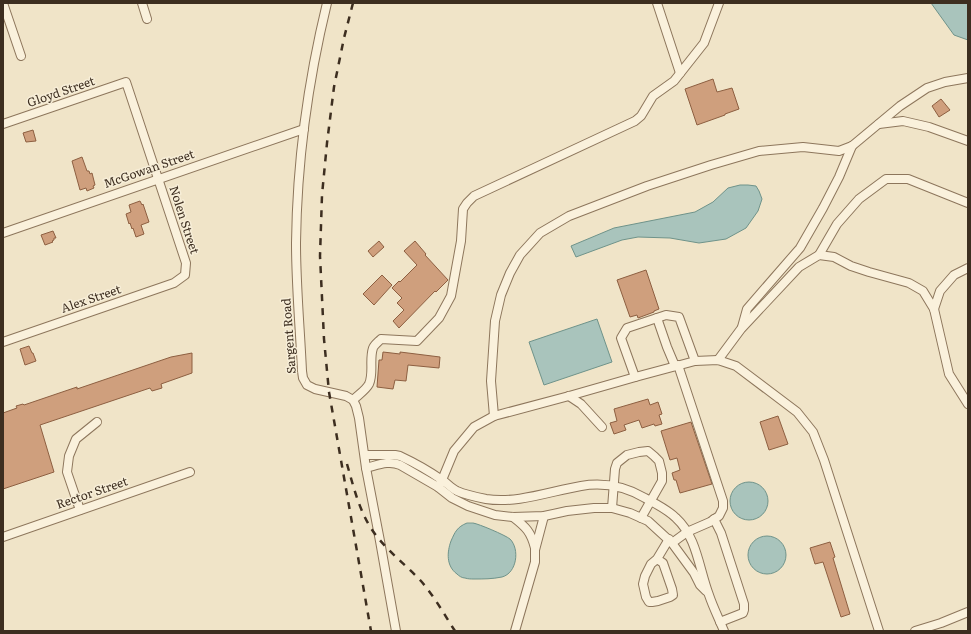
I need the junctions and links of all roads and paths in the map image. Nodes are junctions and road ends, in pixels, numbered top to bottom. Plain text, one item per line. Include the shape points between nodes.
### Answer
1 (3, 3) edge
2 (142, 3) edge
3 (327, 3) edge
4 (657, 3) edge
5 (719, 3) edge
6 (147, 19) dead end
7 (21, 56) dead end
8 (680, 73) junction
9 (968, 78) edge
10 (126, 82) joint
11 (3, 124) edge
12 (879, 124) junction
13 (304, 129) junction
14 (968, 142) edge
15 (852, 146) junction
16 (158, 179) junction
17 (968, 203) edge
18 (3, 233) edge
19 (819, 255) junction
20 (968, 268) edge
21 (185, 275) joint
22 (934, 309) junction
23 (657, 318) junction
24 (741, 329) junction
25 (3, 342) edge
26 (718, 360) junction
27 (695, 361) junction
28 (677, 366) junction
29 (636, 377) junction
30 (569, 396) junction
31 (353, 400) junction
32 (968, 404) edge
33 (494, 416) junction
34 (97, 422) dead end
35 (602, 427) dead end
36 (365, 455) junction
37 (366, 468) junction
38 (190, 472) dead end
39 (440, 484) junction
40 (614, 486) junction
41 (651, 501) junction
42 (612, 508) junction
43 (80, 510) junction
44 (544, 516) junction
45 (514, 517) junction
46 (641, 518) junction
47 (714, 519) junction
48 (687, 532) junction
49 (3, 537) edge
50 (670, 541) junction
51 (536, 550) junction
52 (657, 560) junction
53 (709, 594) junction
54 (968, 612) edge
55 (720, 622) junction
56 (396, 631) edge
57 (515, 631) edge
58 (724, 631) edge
59 (879, 631) edge
60 (915, 631) edge

1 - 7 street
2 - 6 street
3 - 13 street, Sargent Road
4 - 8 street
5 - 8 street via 704,43
8 - 31 street via 674,81 653,96 635,121 474,196 467,203 463,209 460,248 451,296 439,318 417,341 381,339 373,347 369,384
9 - 12 street via 926,88
10 - 11 street, Gloyd Street
10 - 16 street, Nolen Street
12 - 14 street via 903,121 929,127
12 - 15 street
13 - 16 street, McGowan Street
13 - 31 street, Sargent Road via 296,244 303,378 307,385 316,389
15 - 24 street via 839,177 800,248 747,308
15 - 33 street via 839,150 803,147 759,151 647,186 569,216 540,233 520,255 501,295 491,382
16 - 18 street, McGowan Street
16 - 21 street, Nolen Street via 186,263
17 - 19 street via 908,179 886,179 859,199 837,224
19 - 22 street via 834,257 869,272 909,283 922,291
19 - 24 street via 799,267
20 - 22 street via 954,275 940,291
21 - 25 street, Alex Street via 174,283
22 - 32 street via 949,374
23 - 27 street via 666,315 678,316
23 - 28 street
23 - 29 street via 627,328 621,338
24 - 26 street
26 - 27 street
26 - 59 street via 736,366 791,407 813,432
27 - 28 street
28 - 29 street
28 - 47 street via 723,501 719,516
29 - 30 street
30 - 33 street
30 - 35 street via 581,404
31 - 36 street via 359,418
33 - 39 street via 474,427 454,451
34 - 43 street via 76,439 69,456 67,472
36 - 37 street
36 - 39 street via 400,456
37 - 39 street via 389,462 395,463
37 - 56 street
38 - 43 street, Rector Street
39 - 40 street via 487,499 504,500 533,497 586,485
39 - 45 street via 452,498 468,506 495,515
40 - 41 street
40 - 41 street via 618,463 627,455 648,452 659,461 662,473 662,481
40 - 42 street
41 - 46 street
41 - 48 street via 677,518
42 - 44 street via 581,509
42 - 46 street
43 - 49 street, Rector Street
44 - 45 street
44 - 51 street
45 - 51 street via 532,536
46 - 50 street
47 - 48 street
47 - 55 street via 744,604 743,613
48 - 50 street
48 - 53 street
50 - 52 street
50 - 53 street
51 - 57 street via 535,562
52 - 52 street via 651,564 642,584 649,602 673,594 663,563
53 - 55 street
54 - 60 street
55 - 58 street

